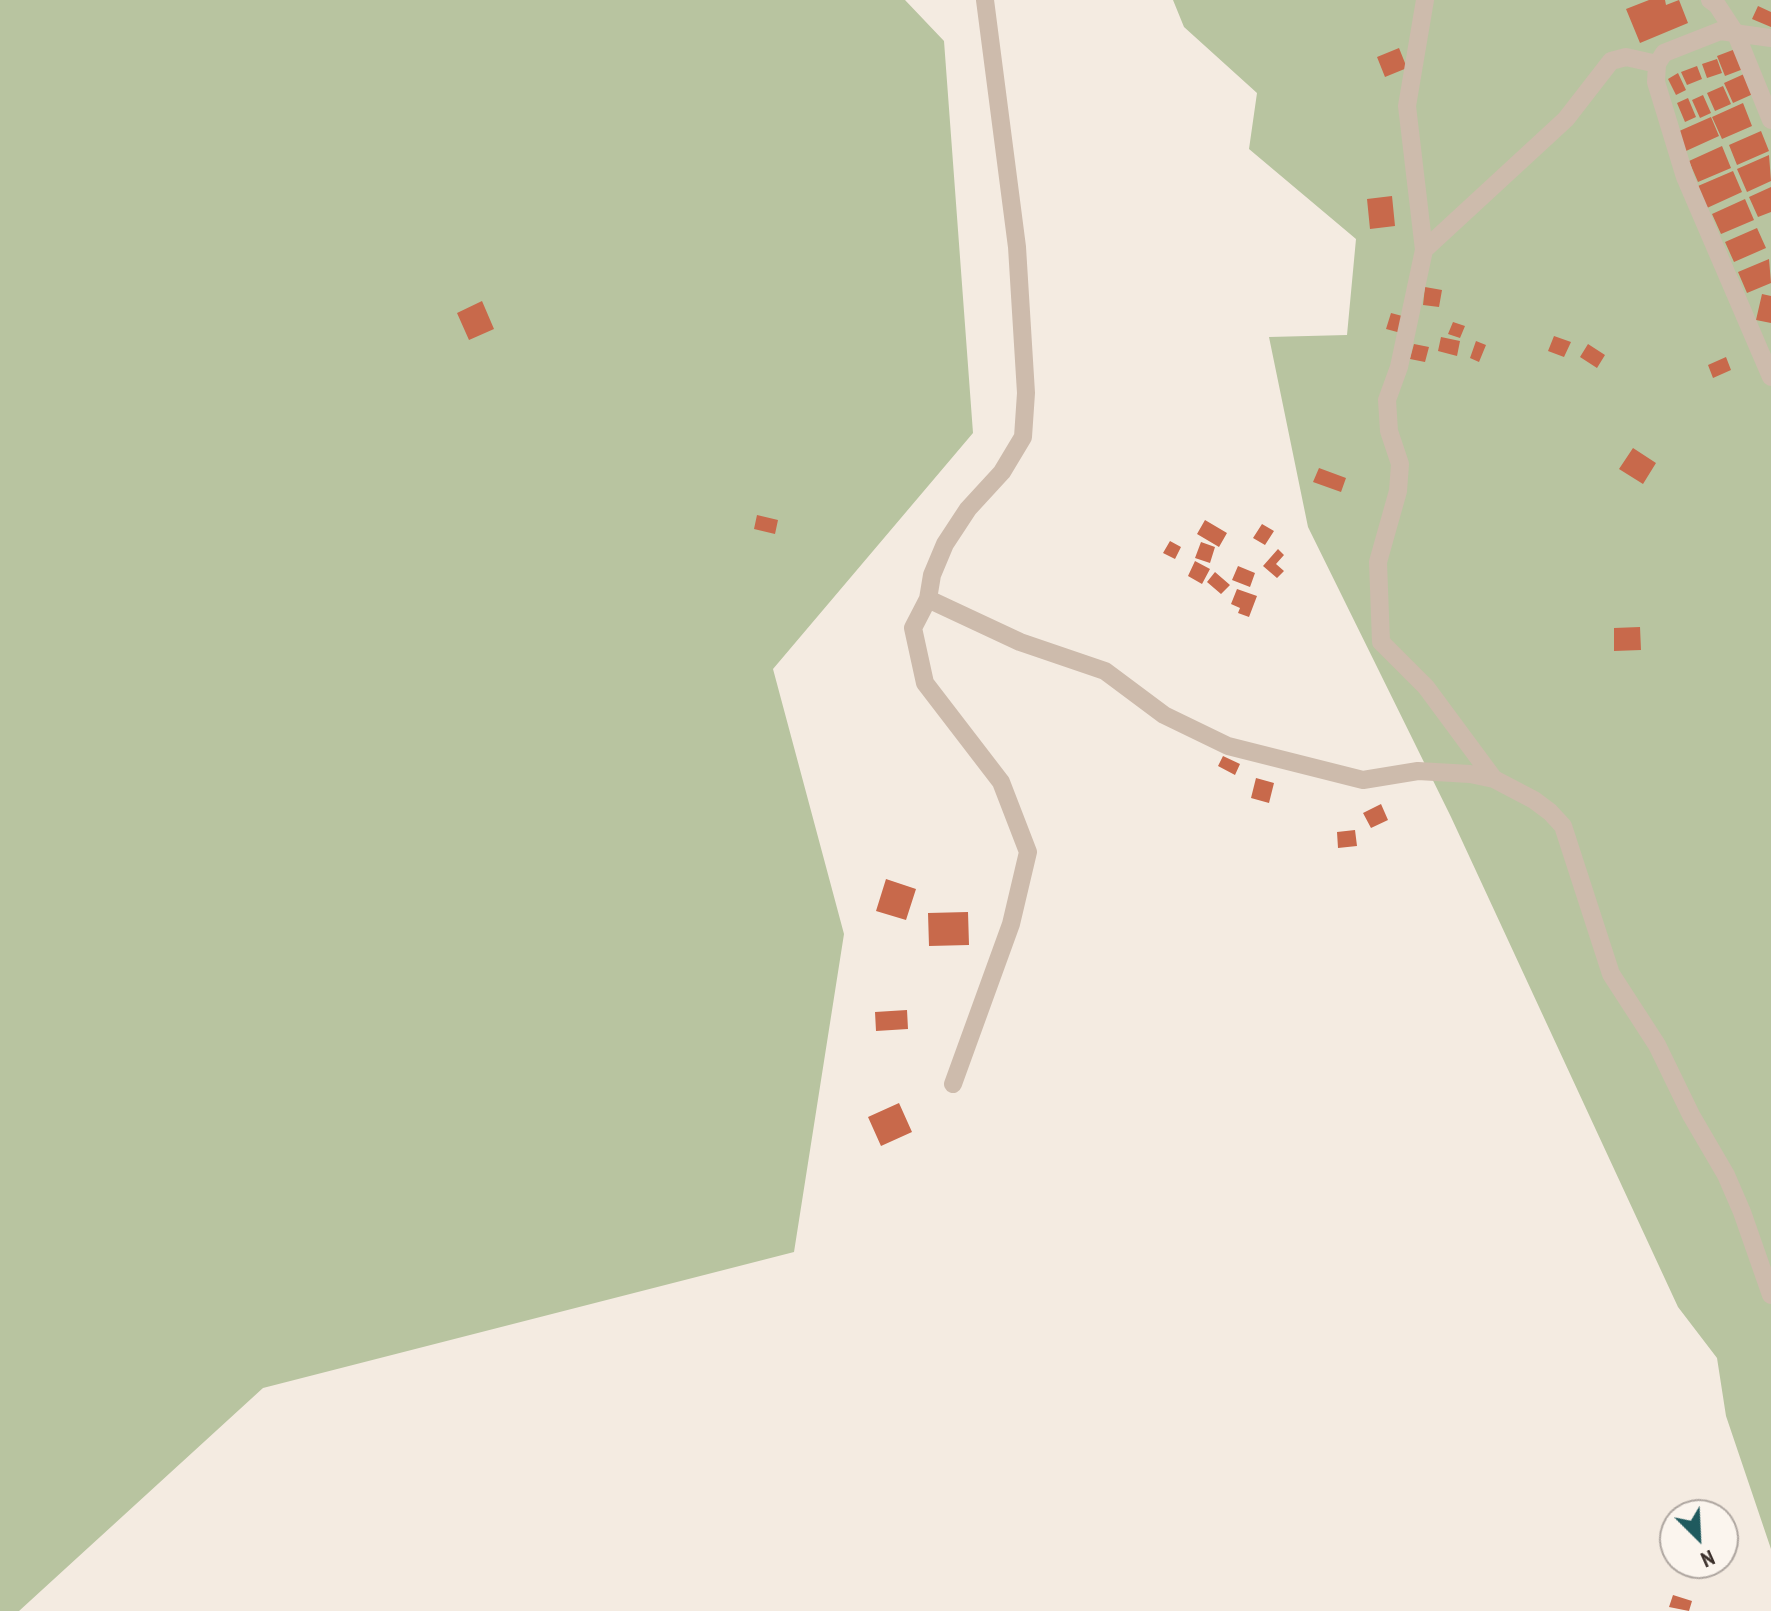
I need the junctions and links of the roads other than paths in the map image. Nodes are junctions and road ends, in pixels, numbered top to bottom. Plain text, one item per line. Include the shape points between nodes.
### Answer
1 (985, 0) edge
2 (1425, 0) edge
3 (1710, 0) edge
4 (1736, 34) junction
5 (1771, 38) edge
6 (1657, 64) junction
7 (1771, 120) edge
8 (1424, 250) junction
9 (1771, 377) edge
10 (928, 599) junction
11 (1494, 779) junction
12 (953, 1084) dead end
13 (1771, 1295) edge

1 - 10 street via 1017,247 1026,393 1023,437 945,544
2 - 8 street via 1407,106
3 - 4 street
4 - 5 street
4 - 6 street via 1720,31 1664,53
4 - 7 street
6 - 8 street via 1626,57 1611,61 1566,119
6 - 9 street via 1656,82 1685,177
8 - 11 street via 1387,400 1389,431 1400,464 1378,562 1381,642 1426,687
10 - 11 street via 1020,642 1105,671 1164,715 1228,746 1363,780 1418,771
10 - 12 street via 913,628 925,683 1001,782 1028,852 1011,924
11 - 13 street via 1534,800 1563,826 1611,974 1657,1045 1726,1175

